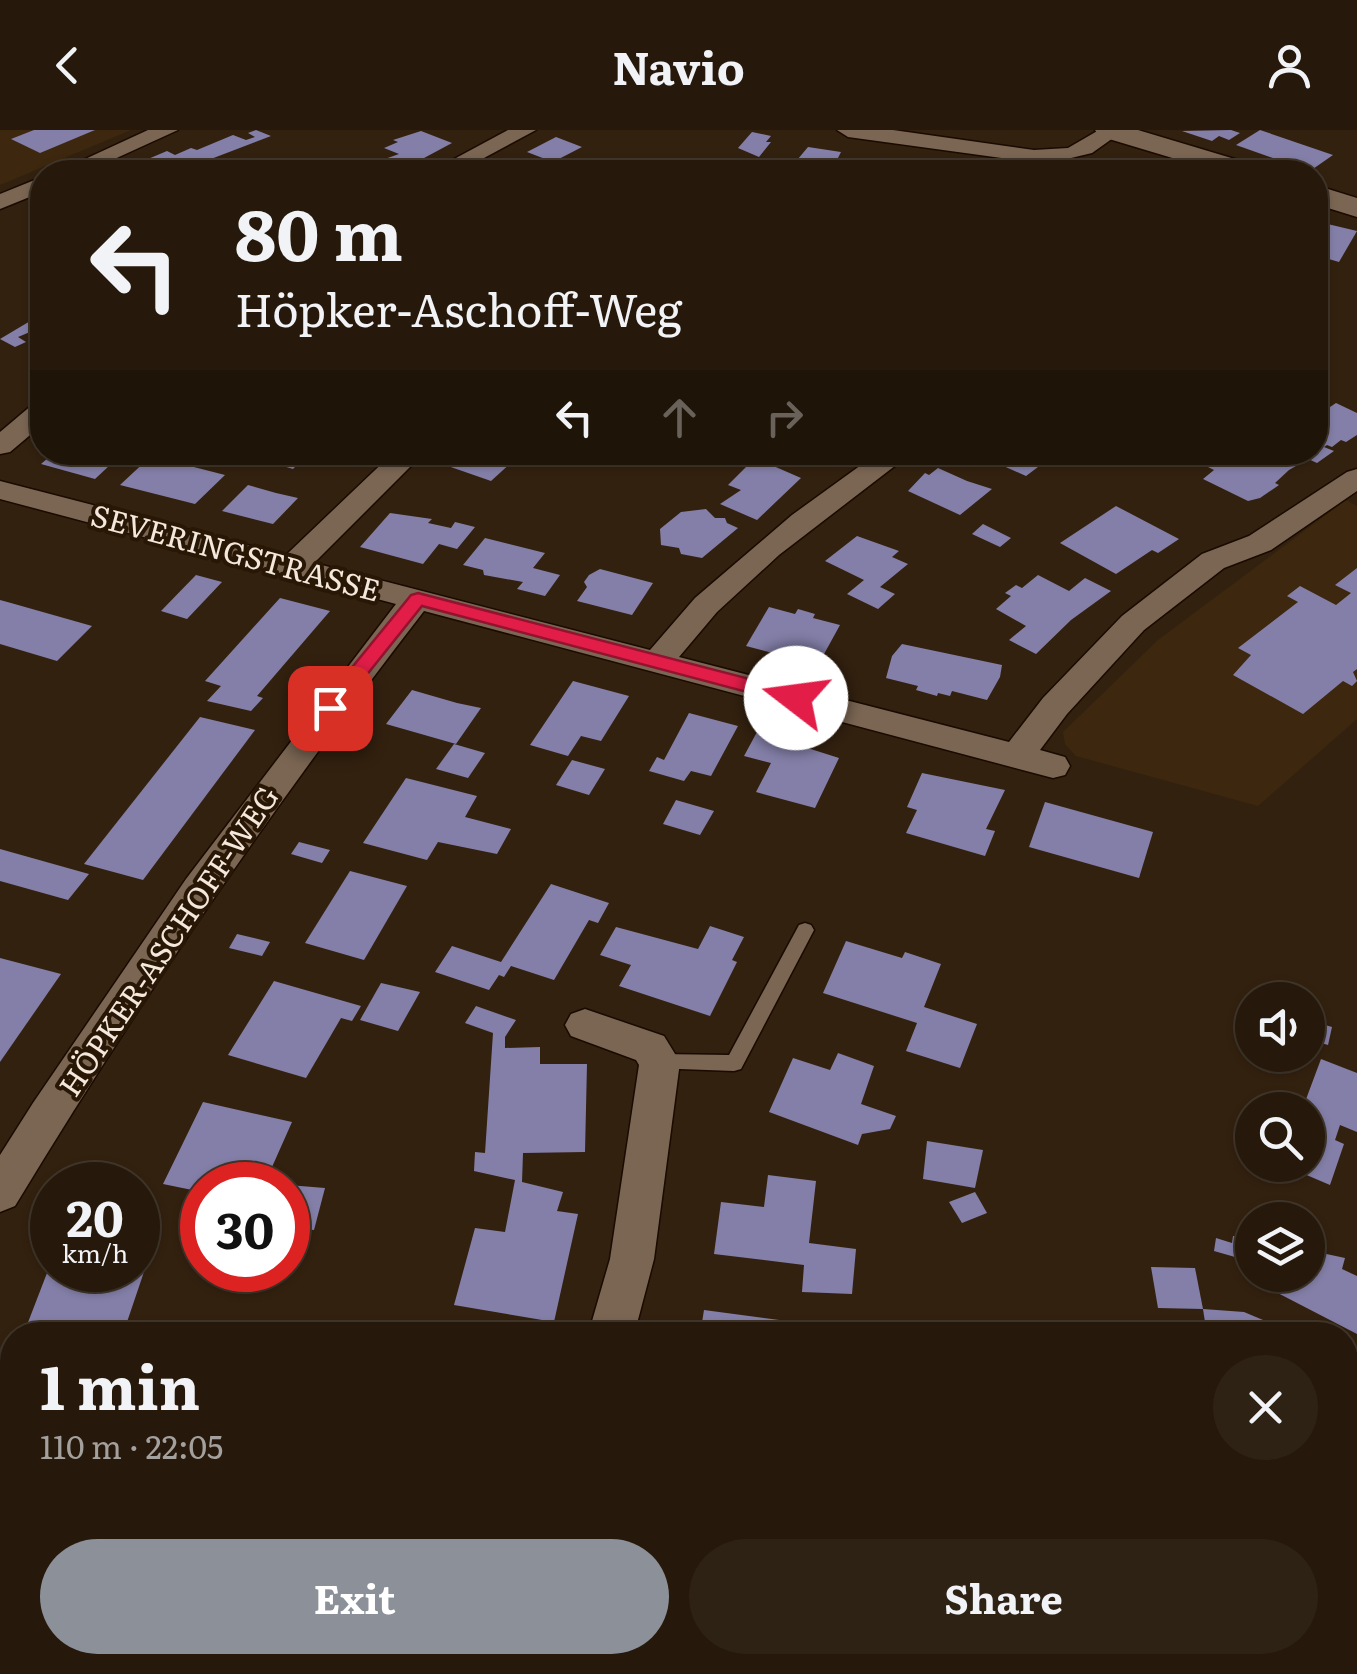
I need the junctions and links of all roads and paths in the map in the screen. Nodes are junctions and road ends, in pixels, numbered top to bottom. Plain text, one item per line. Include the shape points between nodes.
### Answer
1 (168, 130) edge
2 (525, 130) edge
3 (848, 130) edge
4 (1110, 130) edge
5 (97, 160) edge
6 (464, 160) edge
7 (1202, 160) edge
8 (30, 189) edge
9 (1328, 198) edge
10 (0, 202) edge
11 (1357, 208) edge
12 (30, 421) edge
13 (0, 446) edge
14 (397, 465) edge
15 (882, 465) edge
16 (1357, 478) edge
17 (0, 490) edge
18 (293, 566) junction
19 (418, 599) junction
20 (658, 662) junction
21 (1016, 758) junction
22 (1053, 766) dead end
23 (805, 930) dead end
24 (585, 1024) dead end
25 (660, 1062) junction
26 (0, 1193) edge
27 (615, 1322) edge

1 - 5 street
2 - 6 street
3 - 4 street via 1063,158
4 - 7 street
8 - 10 street
9 - 11 street
12 - 13 street
14 - 18 street
15 - 20 street via 710,600
16 - 21 street via 1260,543 1213,561 1133,623
17 - 18 street, SEVERINGSTRASSE
18 - 19 street, SEVERINGSTRASSE
19 - 20 street, SEVERINGSTRASSE
19 - 26 street, HÖPKER-ASCHOFF-WEG via 308,735 150,958
20 - 21 street, SEVERINGSTRASSE
21 - 22 street, SEVERINGSTRASSE
23 - 25 lane via 734,1064
24 - 25 street via 650,1048
25 - 27 street via 632,1259

